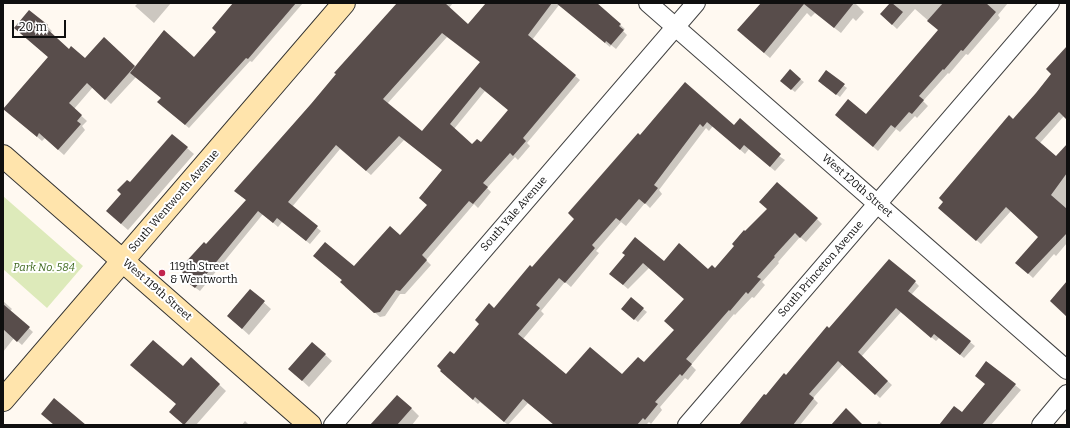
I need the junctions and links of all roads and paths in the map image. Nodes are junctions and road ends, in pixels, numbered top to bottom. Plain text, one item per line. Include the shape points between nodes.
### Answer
1 (344, 3) edge
2 (648, 3) edge
3 (696, 3) edge
4 (1050, 3) edge
5 (675, 27) junction
6 (3, 156) edge
7 (877, 204) junction
8 (123, 260) junction
9 (1067, 370) edge
10 (1067, 394) edge
11 (3, 400) edge
12 (310, 425) edge
13 (333, 425) edge
14 (687, 425) edge
15 (1041, 425) edge

1 - 8 street, South Wentworth Avenue
2 - 5 street, West 120th Street
3 - 5 street, South Yale Avenue
4 - 7 street, South Princeton Avenue
5 - 7 street, West 120th Street
5 - 13 street, South Yale Avenue
6 - 8 street, West 119th Street
7 - 9 street, West 120th Street
7 - 14 street, South Princeton Avenue
8 - 11 street, South Wentworth Avenue
8 - 12 street, West 119th Street
10 - 15 street

